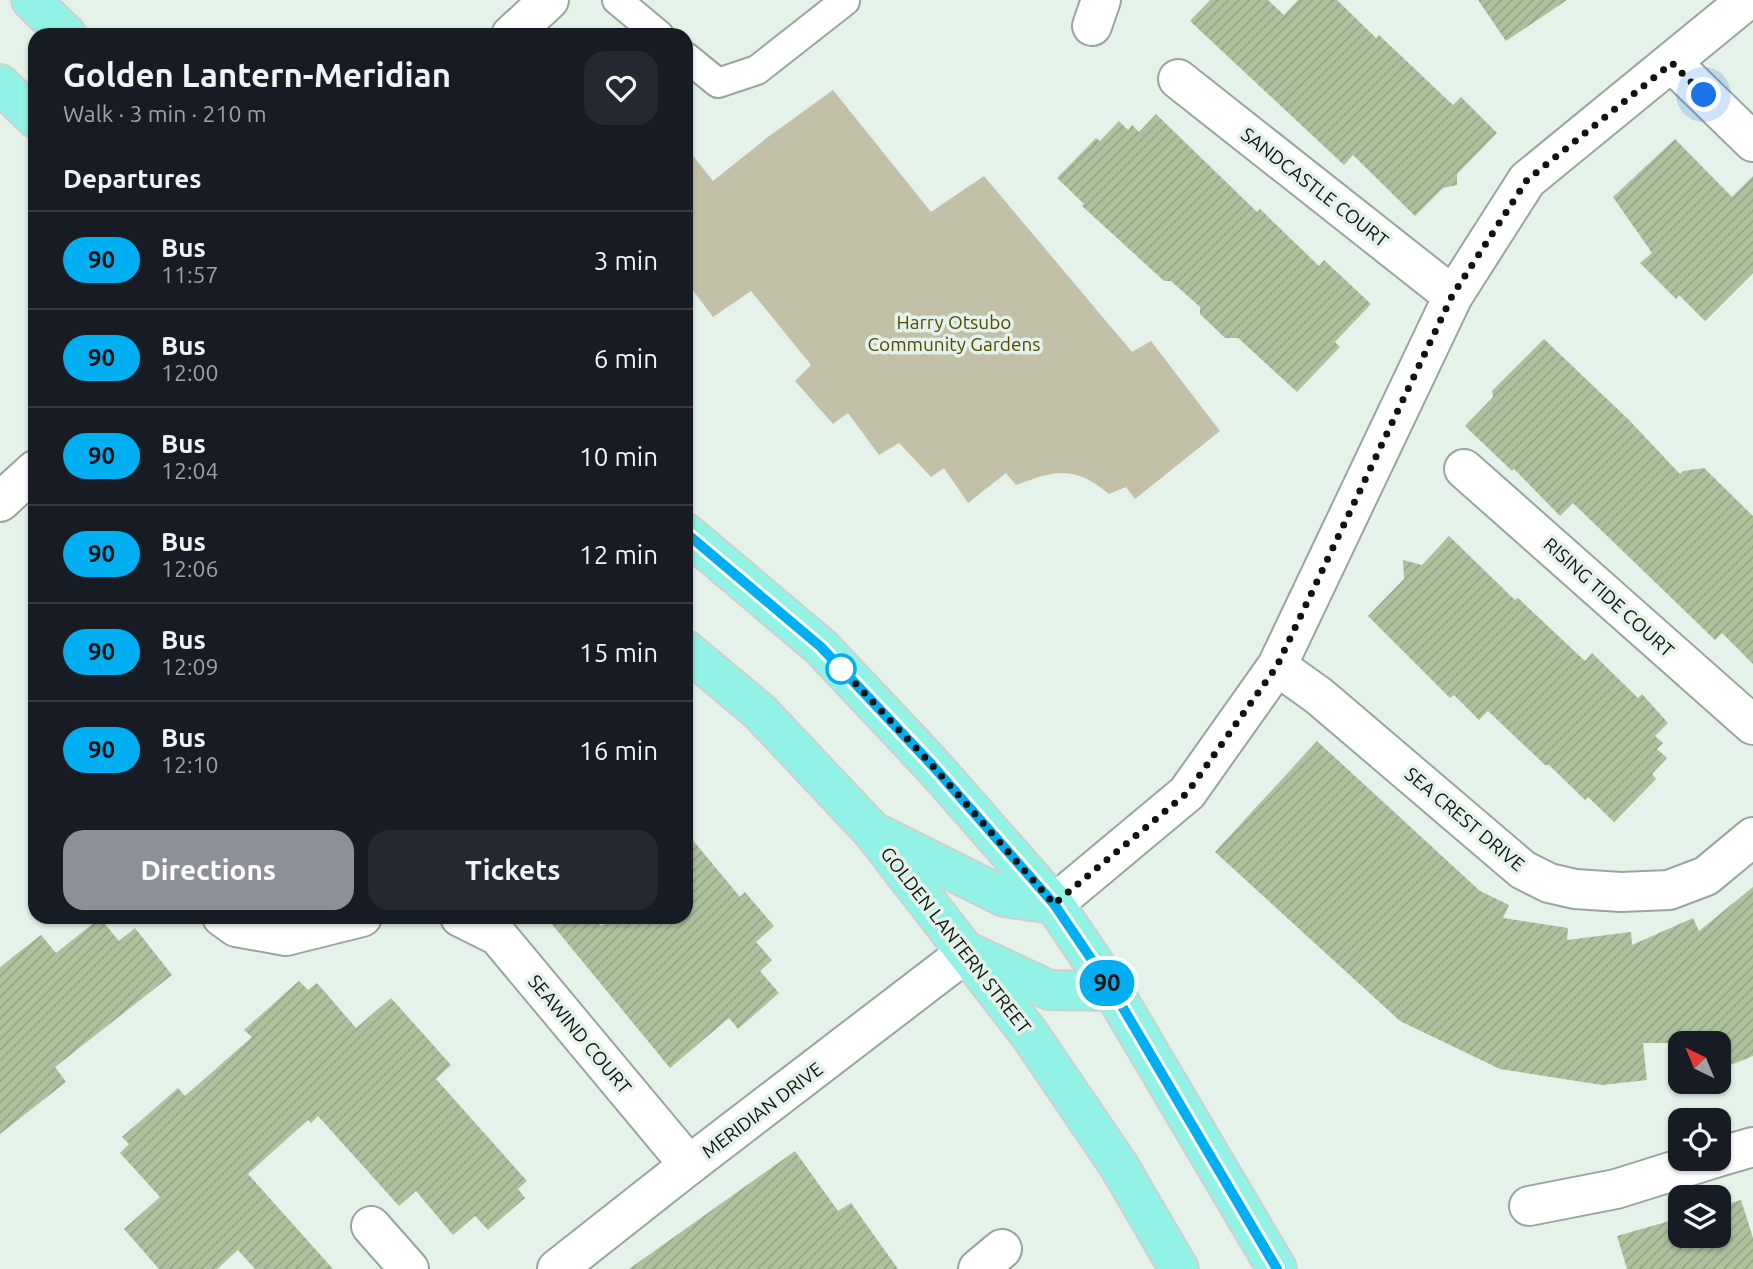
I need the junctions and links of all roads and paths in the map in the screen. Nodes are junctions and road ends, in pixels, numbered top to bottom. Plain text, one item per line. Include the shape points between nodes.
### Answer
1 (31, 0) edge
2 (549, 0) edge
3 (617, 0) edge
4 (1747, 0) edge
5 (845, 1) edge
6 (60, 28) edge
7 (519, 28) edge
8 (651, 28) edge
9 (693, 63) edge
10 (1672, 63) junction
11 (1178, 79) dead end
12 (0, 84) edge
13 (28, 111) edge
14 (1753, 142) edge
15 (1452, 296) junction
16 (1464, 469) dead end
17 (28, 476) edge
18 (0, 502) edge
19 (693, 539) edge
20 (693, 656) edge
21 (1277, 666) junction
22 (1753, 725) edge
23 (872, 831) junction
24 (1753, 837) edge
25 (1054, 904) junction
26 (232, 924) edge
27 (334, 924) edge
28 (474, 924) edge
29 (967, 952) junction
30 (1113, 991) junction
31 (1753, 1147) edge
32 (1731, 1154) edge
33 (689, 1165) junction
34 (1675, 1171) edge
35 (1529, 1206) dead end
36 (371, 1226) dead end
37 (409, 1269) edge
38 (558, 1269) edge
39 (1179, 1269) edge
40 (1277, 1269) edge

1 - 6 main road
2 - 7 street
3 - 8 lane
4 - 10 street
5 - 9 lane via 757,70 718,83
10 - 14 street
10 - 15 street via 1527,180
11 - 15 street, SANDCASTLE COURT
12 - 13 main road
15 - 21 street
16 - 22 street, RISING TIDE COURT
17 - 18 street
19 - 25 main road via 821,647
20 - 23 main road, GOLDEN LANTERN STREET via 760,712
21 - 24 street, SEA CREST DRIVE via 1319,695 1523,870 1549,883 1621,892 1669,890 1706,876
21 - 25 street via 1187,793
23 - 25 main road via 1004,897
23 - 29 main road, GOLDEN LANTERN STREET
25 - 30 main road
26 - 27 street via 286,936
28 - 33 street, SEAWIND COURT via 498,936
29 - 30 main road via 1049,990
29 - 33 street, MERIDIAN DRIVE
29 - 39 main road, GOLDEN LANTERN STREET via 1119,1166
30 - 40 main road
31 - 32 street
33 - 38 street, MERIDIAN DRIVE
34 - 35 street via 1616,1189
36 - 37 street

